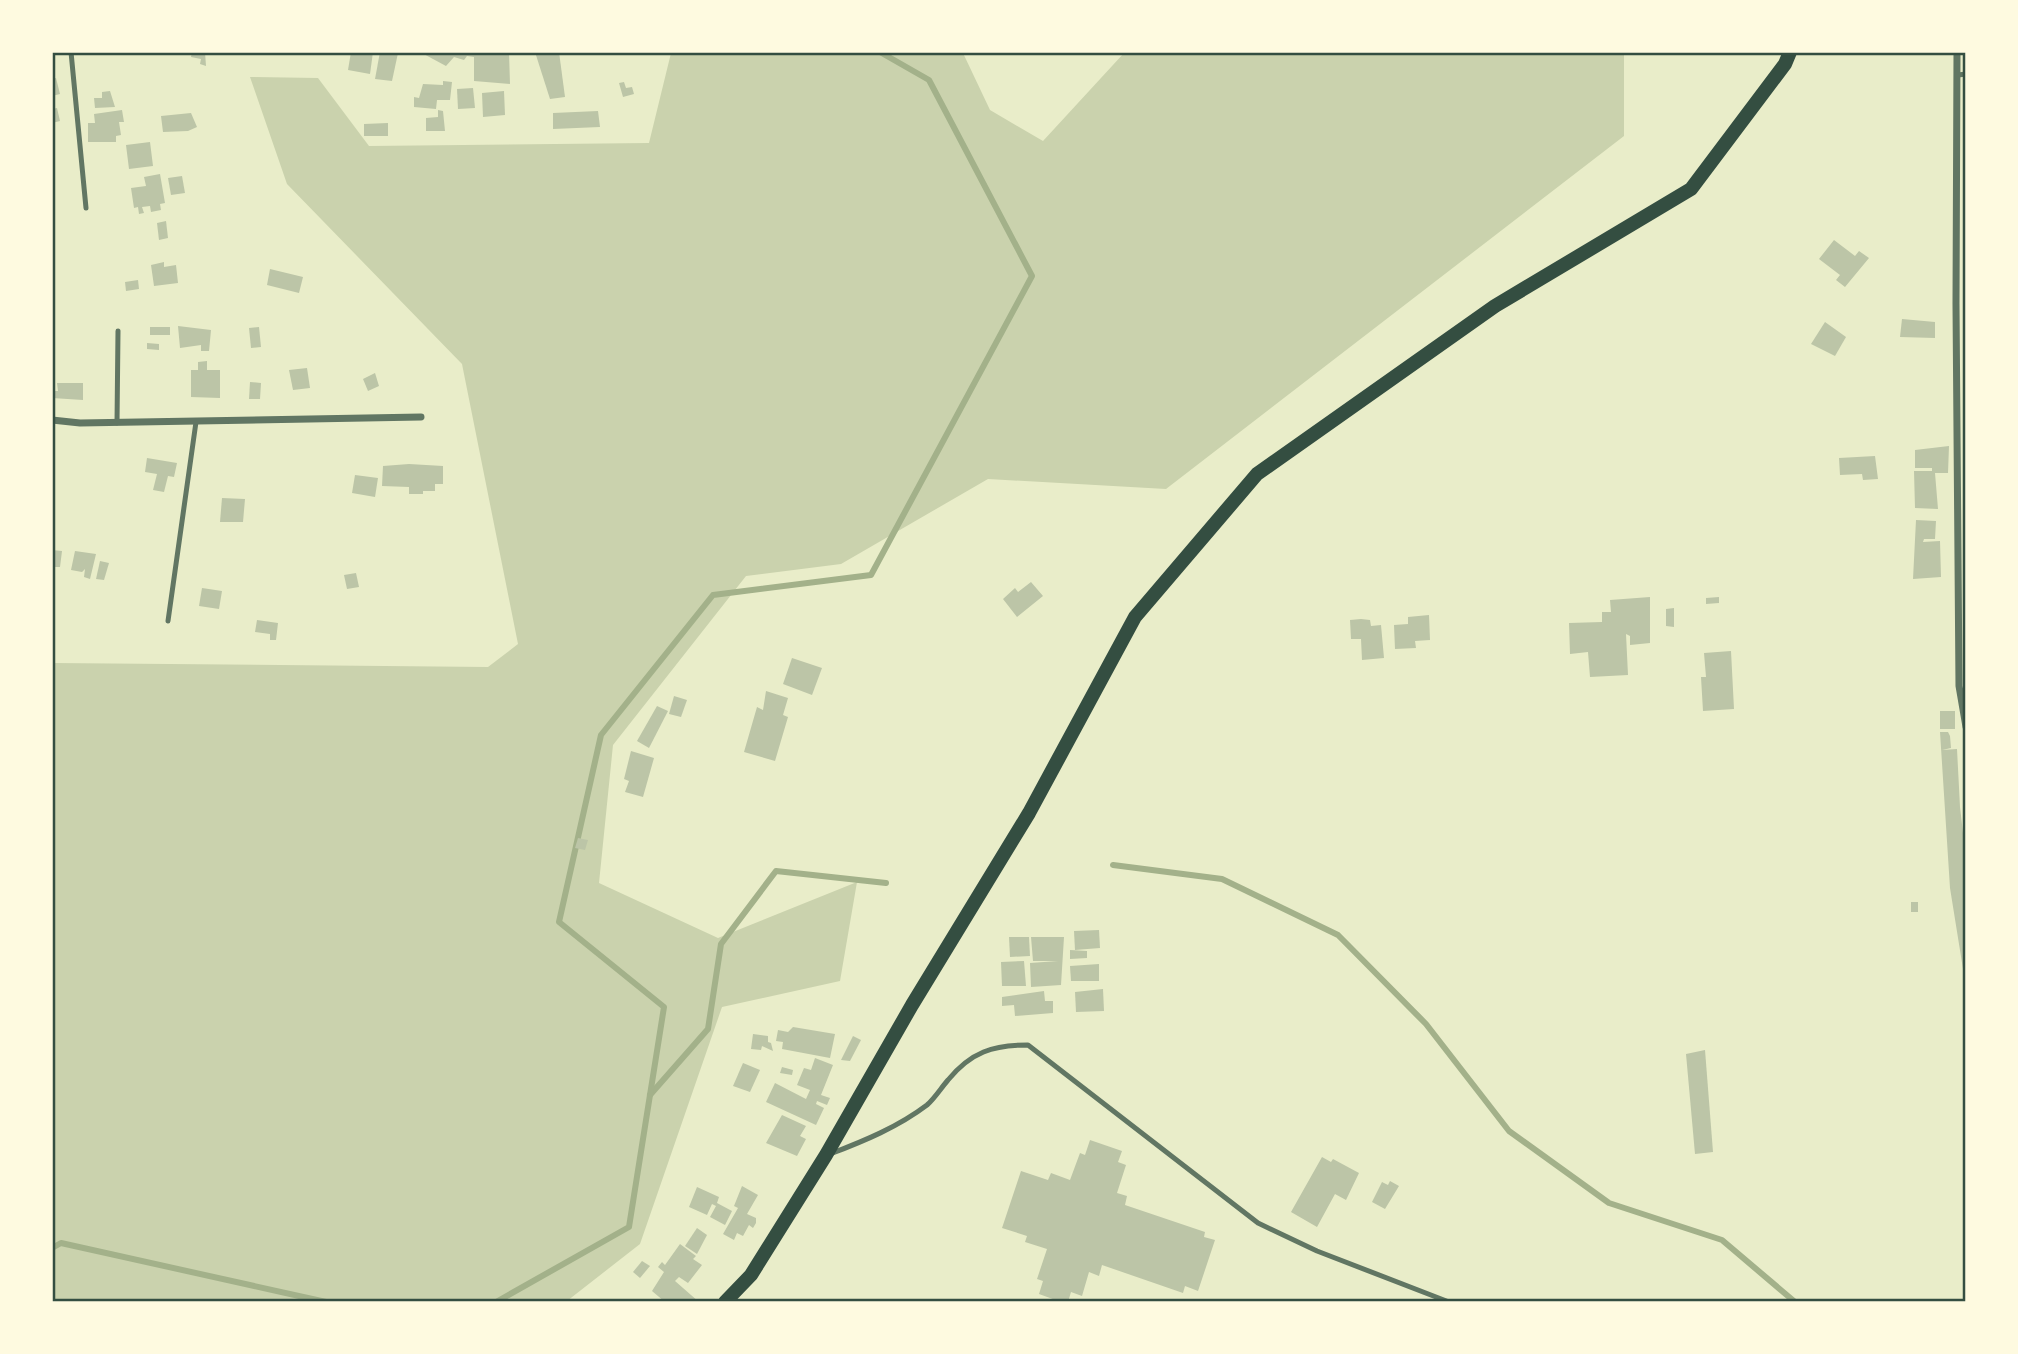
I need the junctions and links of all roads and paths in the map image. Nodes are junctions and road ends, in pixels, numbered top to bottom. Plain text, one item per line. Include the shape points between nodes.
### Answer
1 (71, 52) edge
2 (1790, 52) edge
3 (1958, 52) edge
4 (1962, 75) edge
5 (1962, 147) edge
6 (86, 208) dead end
7 (1956, 304) junction
8 (1965, 306) edge
9 (118, 331) dead end
10 (421, 417) dead end
11 (52, 420) edge
12 (196, 422) junction
13 (117, 423) junction
14 (168, 621) dead end
15 (1959, 686) junction
16 (1965, 694) edge
17 (1965, 727) edge
18 (826, 1155) junction
19 (724, 1301) edge
20 (1449, 1301) edge

1 - 6 lane
2 - 18 main road via 1691,189 1495,306 1257,474 1135,617 1029,813
3 - 4 street
4 - 5 street
5 - 7 street
7 - 8 street
7 - 15 street
9 - 13 lane
10 - 12 street
11 - 13 street
12 - 13 street
12 - 14 lane
15 - 16 lane
15 - 17 street
18 - 19 main road via 751,1275
18 - 20 lane via 892,1128 929,1103 977,1053 999,1045 1028,1045 1258,1223 1317,1251

